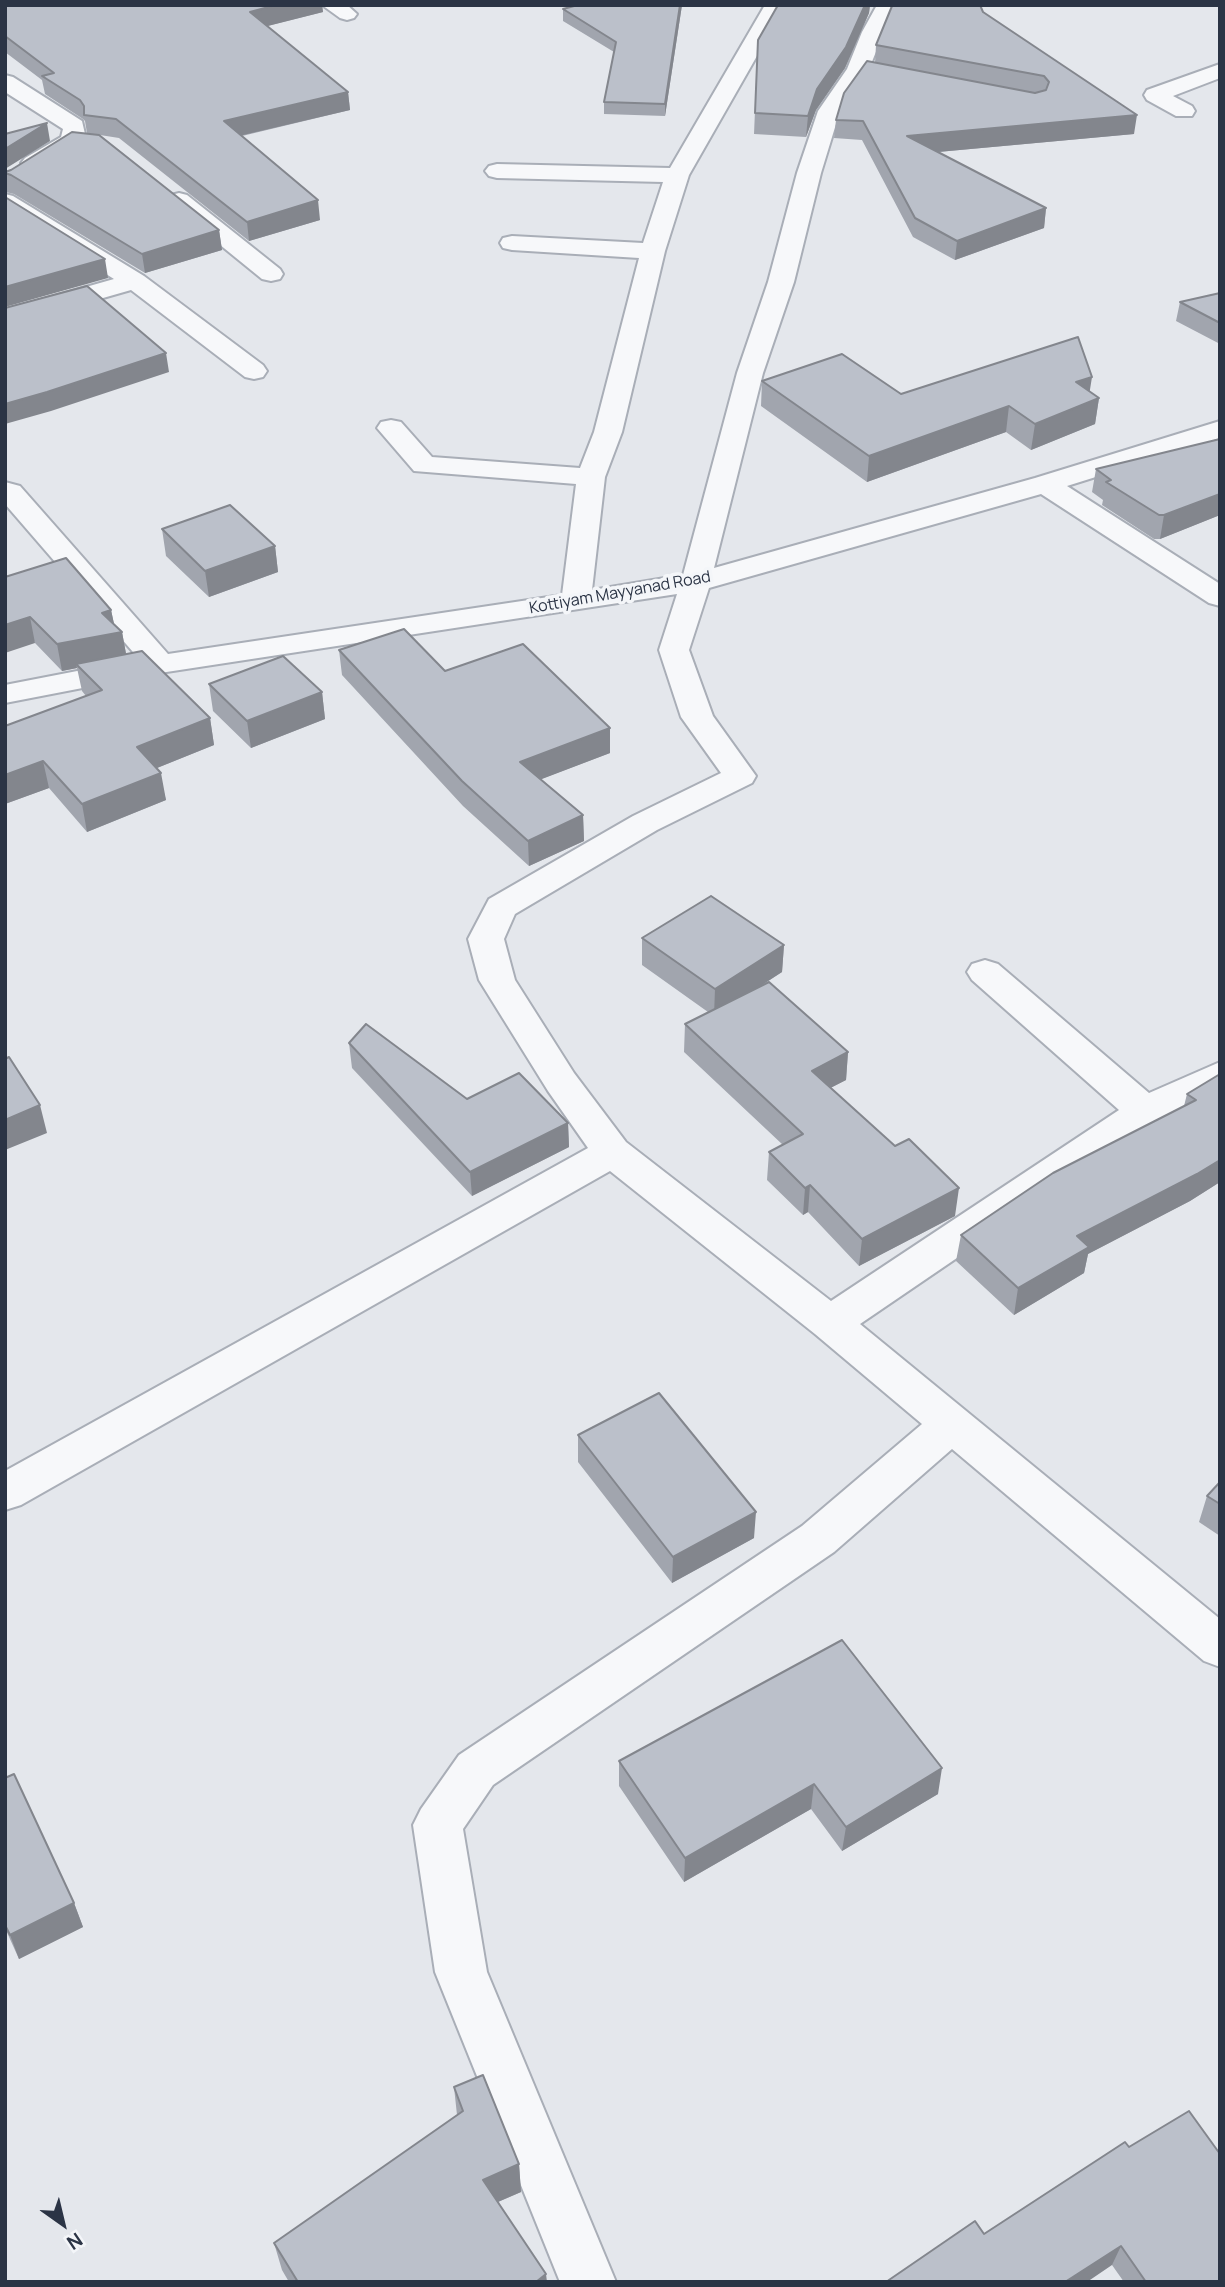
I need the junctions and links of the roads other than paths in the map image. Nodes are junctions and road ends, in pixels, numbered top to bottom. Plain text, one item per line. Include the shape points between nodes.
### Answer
1 (776, 5) edge
2 (886, 11) edge
3 (908, 13) edge
4 (858, 69) junction
5 (1220, 70) edge
6 (885, 74) edge
7 (5, 82) edge
8 (1184, 111) dead end
9 (70, 141) junction
10 (96, 144) edge
11 (496, 171) dead end
12 (16, 174) edge
13 (677, 176) junction
14 (163, 188) edge
15 (5, 201) edge
16 (512, 243) dead end
17 (653, 251) junction
18 (271, 274) dead end
19 (135, 281) junction
20 (5, 318) edge
21 (254, 371) dead end
22 (391, 428) dead end
23 (1220, 429) edge
24 (591, 477) junction
25 (1045, 484) junction
26 (5, 490) edge
27 (696, 582) junction
28 (1220, 597) edge
29 (576, 603) junction
30 (160, 664) junction
31 (5, 694) edge
32 (985, 972) dead end
33 (1220, 1075) edge
34 (1145, 1111) junction
35 (612, 1152) junction
36 (830, 1323) junction
37 (952, 1424) junction
38 (5, 1492) edge
39 (1220, 1647) edge
40 (588, 2282) edge

1 - 13 street
2 - 3 street
2 - 4 street
4 - 6 street
4 - 27 street via 829,111 809,173 781,282 750,373
5 - 8 street via 1155,95
7 - 9 street via 74,127
9 - 10 street
9 - 12 street
11 - 13 street
13 - 17 street
14 - 18 street
15 - 19 street
16 - 17 street
17 - 24 street via 608,432
19 - 20 street
19 - 21 street
22 - 24 street via 424,465
23 - 25 street, Kottiyam Mayyanad Road
24 - 29 street
25 - 27 street, Kottiyam Mayyanad Road
25 - 28 street
26 - 30 street
27 - 29 street, Kottiyam Mayyanad Road
27 - 35 street via 674,650 697,717 740,776 645,823 501,907 486,939 497,980
29 - 30 street, Kottiyam Mayyanad Road
30 - 31 street, Kottiyam Mayyanad Road
32 - 34 street
33 - 34 street
34 - 36 street
35 - 36 street
35 - 38 street
36 - 37 street
37 - 39 street
37 - 40 street via 818,1539 476,1770 438,1825 461,1972

